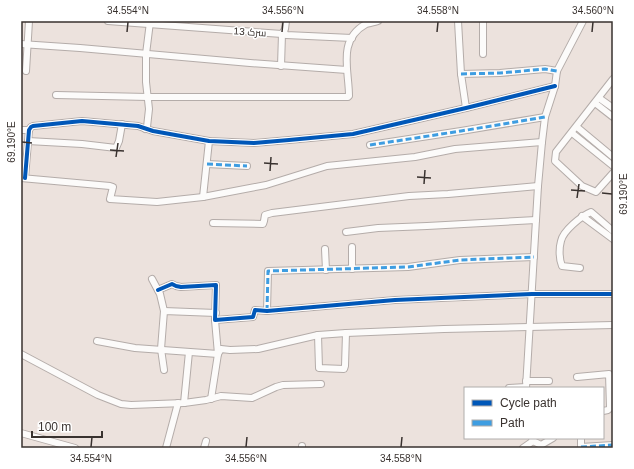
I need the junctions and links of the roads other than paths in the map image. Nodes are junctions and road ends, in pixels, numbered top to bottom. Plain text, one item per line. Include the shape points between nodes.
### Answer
1 (28, 21) edge
2 (108, 21) edge
3 (112, 21) edge
4 (286, 21) edge
5 (378, 21) edge
6 (458, 21) edge
7 (483, 21) edge
8 (583, 21) edge
9 (150, 23) edge
10 (283, 33) junction
11 (352, 38) junction
12 (21, 44) edge
13 (28, 44) junction
14 (146, 54) junction
15 (483, 54) dead end
16 (281, 66) junction
17 (347, 70) junction
18 (557, 70) junction
19 (26, 71) dead end
20 (461, 74) junction
21 (613, 79) edge
22 (555, 86) junction
23 (56, 94) dead end
24 (148, 97) junction
25 (599, 98) junction
26 (595, 103) junction
27 (466, 108) junction
28 (613, 108) edge
29 (545, 117) junction
30 (613, 118) edge
31 (122, 124) junction
32 (577, 127) junction
33 (146, 129) junction
34 (21, 130) edge
35 (29, 130) junction
36 (572, 133) junction
37 (28, 141) junction
38 (209, 141) junction
39 (542, 142) junction
40 (370, 144) dead end
41 (613, 157) edge
42 (207, 164) junction
43 (247, 166) dead end
44 (613, 166) edge
45 (612, 176) edge
46 (23, 178) edge
47 (538, 186) junction
48 (203, 197) junction
49 (582, 216) junction
50 (536, 220) junction
51 (213, 222) dead end
52 (613, 231) edge
53 (346, 232) dead end
54 (613, 239) edge
55 (352, 247) dead end
56 (325, 249) dead end
57 (534, 257) junction
58 (580, 268) dead end
59 (352, 269) junction
60 (326, 270) junction
61 (152, 280) dead end
62 (158, 290) junction
63 (532, 294) junction
64 (613, 294) edge
65 (164, 311) junction
66 (267, 311) junction
67 (216, 313) junction
68 (215, 320) junction
69 (613, 325) edge
70 (530, 326) junction
71 (346, 333) junction
72 (318, 335) junction
73 (97, 342) dead end
74 (161, 349) junction
75 (189, 352) junction
76 (21, 354) edge
77 (218, 354) junction
78 (164, 370) dead end
79 (577, 376) dead end
80 (549, 381) dead end
81 (322, 384) dead end
82 (526, 385) edge
83 (515, 387) edge
84 (211, 399) junction
85 (606, 400) edge
86 (181, 403) junction
87 (604, 411) edge
88 (21, 433) edge
89 (551, 439) edge
90 (532, 440) edge
91 (206, 441) dead end
92 (613, 445) edge
93 (76, 448) edge
94 (166, 448) edge
95 (204, 448) edge
96 (523, 448) edge
97 (581, 448) edge

1 - 13 street
2 - 3 street, سرک 13
3 - 9 street, سرک 13
4 - 10 street
5 - 11 street via 367,24
6 - 20 street
7 - 15 street
8 - 18 street
9 - 10 street, سرک 13
9 - 14 street
10 - 11 street, سرک 13
10 - 16 street
11 - 17 street via 347,51
12 - 13 street
13 - 14 street
13 - 19 street
14 - 16 street
14 - 24 street
16 - 17 street
17 - 24 street via 348,97
18 - 20 street
18 - 22 street
20 - 27 street
21 - 25 street
22 - 27 street
22 - 29 street
23 - 24 street
24 - 33 street
25 - 26 street
25 - 28 street
26 - 30 street
26 - 32 street
27 - 38 street via 353,134 254,143
29 - 39 street
29 - 40 street
31 - 33 street
31 - 35 street via 82,121 33,126
31 - 37 street via 116,148
32 - 36 street
32 - 41 street
33 - 38 street
34 - 35 street
35 - 37 street
36 - 44 street
36 - 45 street via 556,152 555,161 559,166 582,186 596,192
37 - 46 street
38 - 42 street
39 - 47 street
39 - 48 street via 455,149 415,158 332,165 266,184
42 - 43 street
42 - 48 street
46 - 48 street via 110,186 113,187 110,199 157,202
47 - 50 street
47 - 51 street via 409,196 272,213 265,215 263,224
49 - 52 street via 592,213
49 - 54 street
49 - 58 street via 561,239 560,245 562,266
50 - 53 street
50 - 57 street
55 - 59 street
56 - 60 street
57 - 59 street
57 - 63 street
59 - 60 street
60 - 66 street via 268,272
61 - 62 street
62 - 65 street
62 - 67 street via 172,284 181,287 216,285
63 - 64 street
63 - 66 street via 395,300
63 - 70 street
65 - 67 street
65 - 74 street
66 - 68 street via 255,310 253,317
67 - 68 street
68 - 77 street
69 - 70 street
70 - 71 street
70 - 82 street
71 - 72 street
71 - 72 street via 344,369 319,368
72 - 77 street via 258,349 221,349
73 - 74 street
74 - 75 street
74 - 78 street
75 - 77 street
75 - 86 street
76 - 86 street via 98,395 121,404
77 - 84 street
79 - 85 street via 609,374
80 - 82 street
81 - 84 street via 276,386 252,398 221,396
82 - 83 street
84 - 86 street
85 - 87 street via 610,409
86 - 94 street
88 - 93 street
89 - 90 street via 541,445
90 - 96 street
91 - 95 street
92 - 97 street

